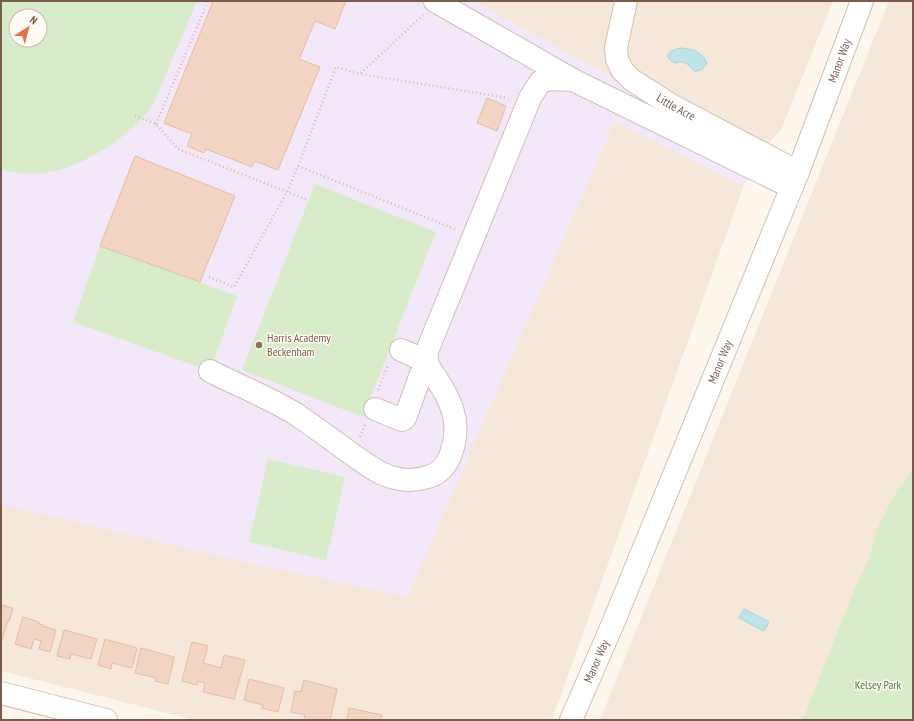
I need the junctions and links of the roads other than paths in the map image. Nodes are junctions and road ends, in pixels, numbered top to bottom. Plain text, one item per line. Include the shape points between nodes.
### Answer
1 (626, 1) edge
2 (862, 1) edge
3 (436, 2) edge
4 (573, 80) junction
5 (794, 179) junction
6 (401, 350) dead end
7 (427, 362) junction
8 (210, 371) dead end
9 (375, 409) dead end
10 (1, 693) edge
11 (106, 720) edge
12 (571, 720) edge

1 - 5 street, Little Acre via 616,48 622,70 632,80 671,105
2 - 5 street, Manor Way
3 - 4 street
4 - 5 street
4 - 7 street via 549,79 540,82 529,102 427,351
5 - 12 street, Manor Way via 614,621
6 - 7 street
7 - 8 street via 450,400 456,427 454,443 450,457 440,471 422,479 406,480 382,473 293,413
7 - 9 street via 405,418 402,420
10 - 11 street

